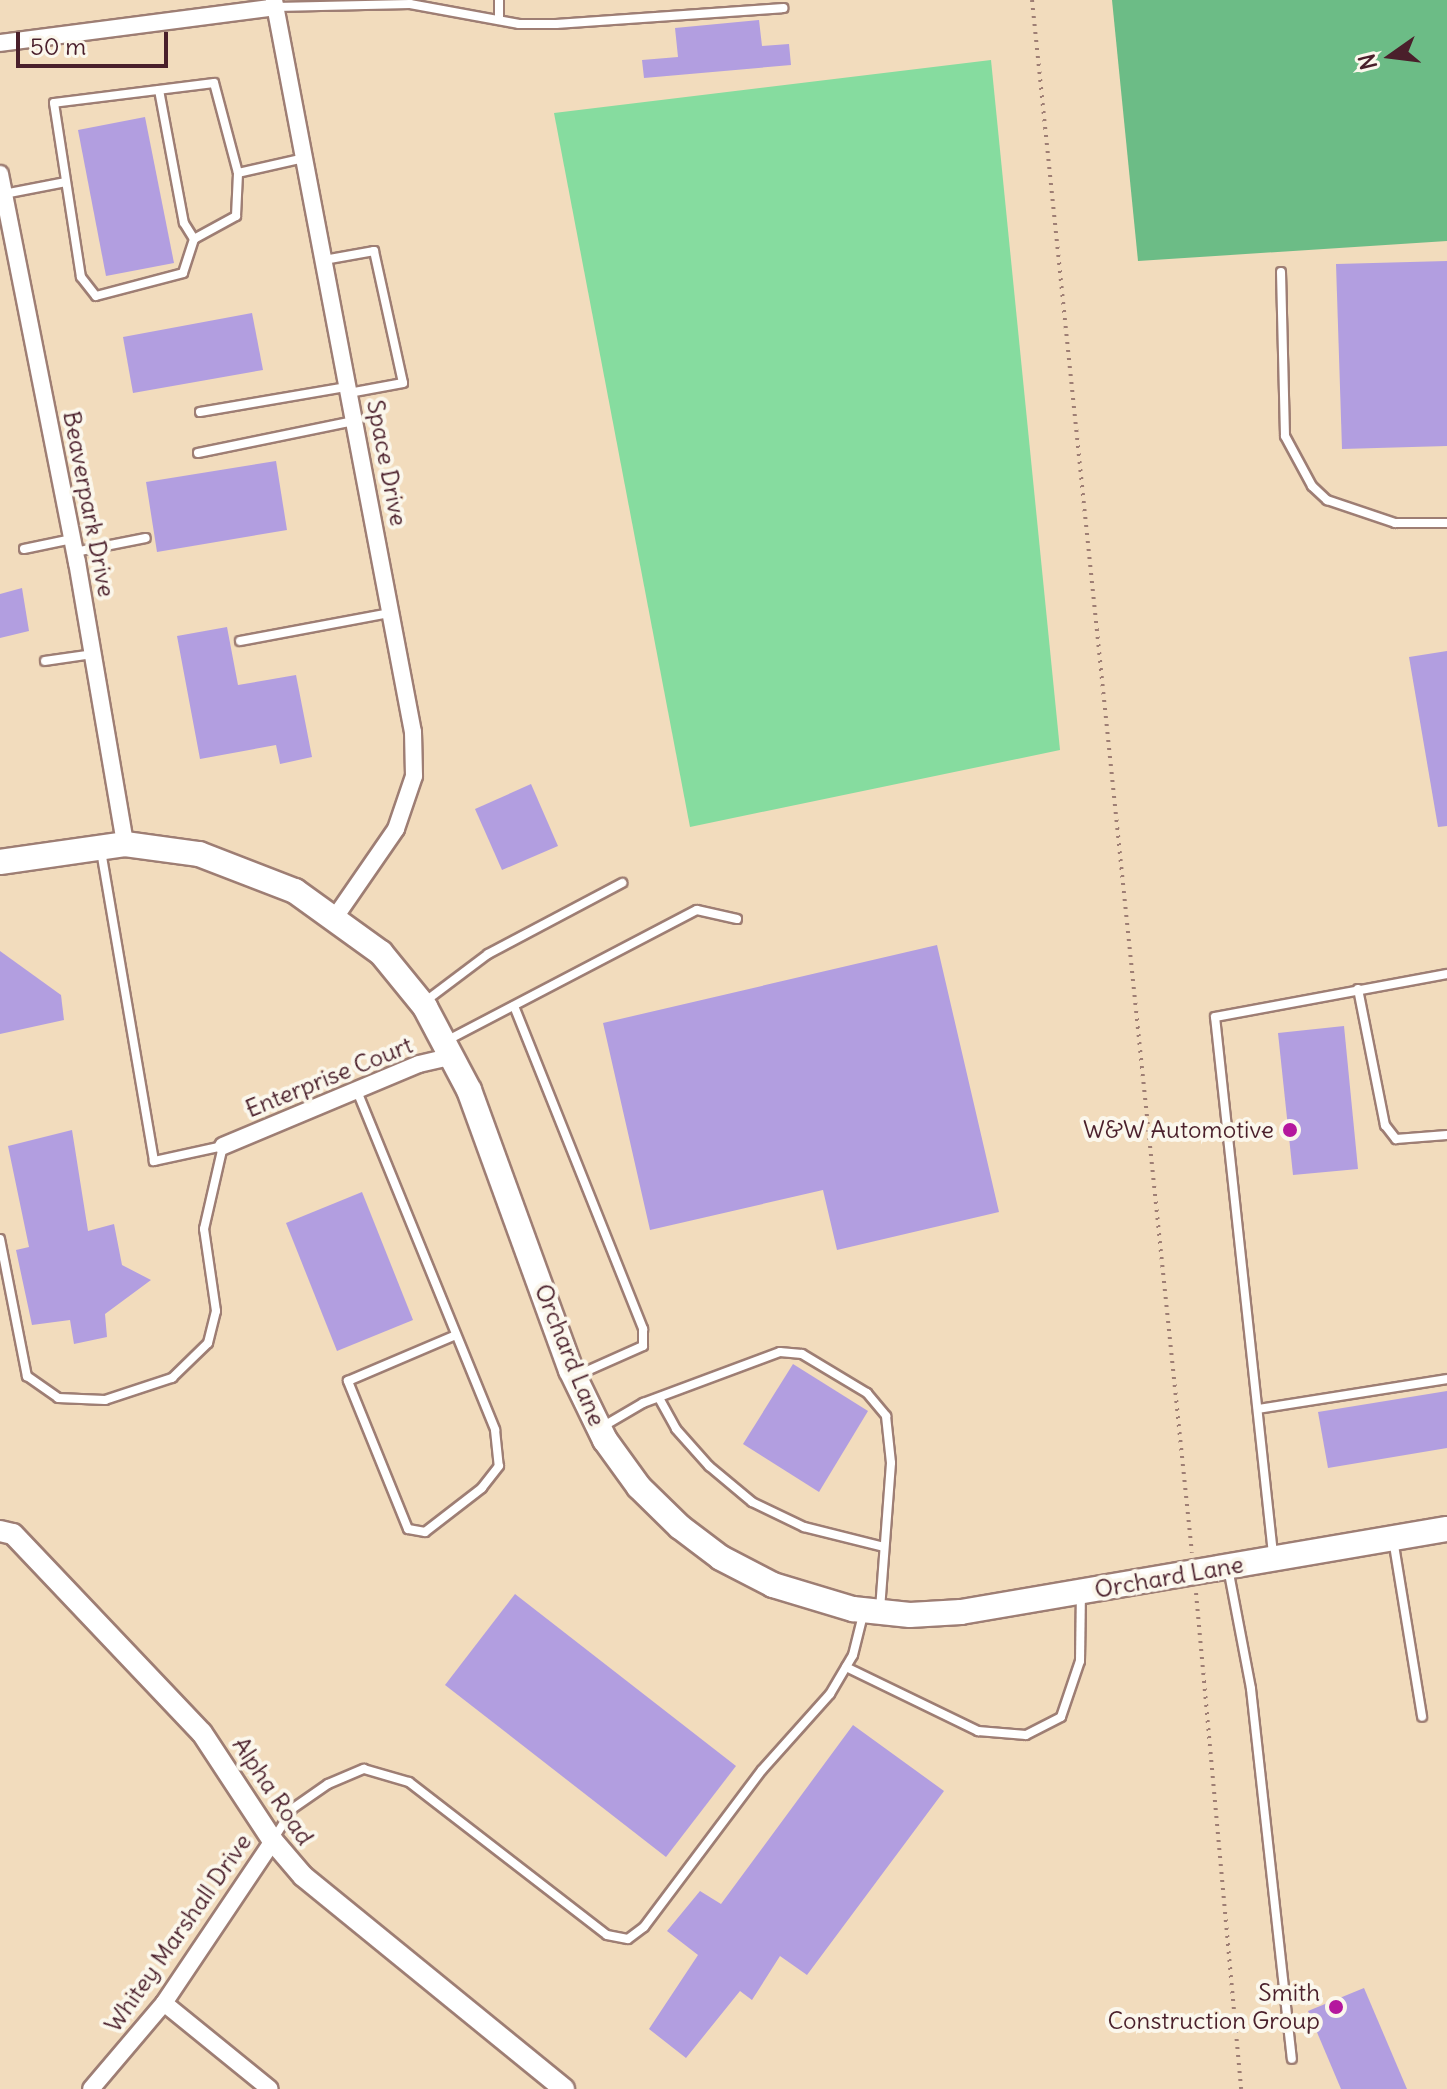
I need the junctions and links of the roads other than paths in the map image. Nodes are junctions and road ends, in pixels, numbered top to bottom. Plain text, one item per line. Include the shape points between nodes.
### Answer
1 (499, 0) edge
2 (340, 3) edge
3 (275, 4) edge
4 (783, 8) dead end
5 (499, 20) junction
6 (0, 43) edge
7 (159, 90) junction
8 (304, 158) junction
9 (238, 173) junction
10 (0, 174) edge
11 (66, 182) junction
12 (4, 194) junction
13 (194, 239) junction
14 (324, 260) junction
15 (1281, 272) dead end
16 (349, 390) junction
17 (200, 412) dead end
18 (354, 421) junction
19 (198, 453) dead end
20 (1447, 523) edge
21 (146, 538) dead end
22 (73, 545) junction
23 (24, 549) dead end
24 (390, 613) junction
25 (240, 641) dead end
26 (93, 654) junction
27 (45, 661) dead end
28 (125, 844) junction
29 (100, 847) junction
30 (0, 862) edge
31 (622, 883) dead end
32 (336, 916) junction
33 (737, 919) dead end
34 (1447, 974) edge
35 (1358, 989) junction
36 (422, 1003) junction
37 (514, 1006) junction
38 (449, 1049) junction
39 (357, 1091) junction
40 (1447, 1135) edge
41 (223, 1146) junction
42 (0, 1239) edge
43 (456, 1335) junction
44 (574, 1377) junction
45 (1447, 1379) edge
46 (659, 1398) junction
47 (1258, 1409) junction
48 (599, 1428) junction
49 (1447, 1529) edge
50 (0, 1531) edge
51 (1393, 1539) junction
52 (884, 1547) junction
53 (1274, 1559) junction
54 (1228, 1567) junction
55 (1081, 1593) junction
56 (872, 1612) junction
57 (846, 1667) junction
58 (1422, 1717) dead end
59 (273, 1841) junction
60 (164, 2003) junction
61 (1292, 2059) dead end
62 (91, 2089) edge
63 (270, 2089) edge
64 (564, 2089) edge

1 - 5 lane
2 - 3 lane
2 - 5 lane via 410,4
3 - 6 street
3 - 8 street, Space Drive
4 - 5 lane via 556,24
7 - 9 lane via 214,83
7 - 11 lane via 54,103
7 - 13 lane via 184,223
8 - 9 lane
8 - 14 street, Space Drive
9 - 13 lane via 236,216
10 - 12 street, Beaverpark Drive
11 - 12 lane
11 - 13 lane via 81,277 96,296 183,273
12 - 22 street, Beaverpark Drive
14 - 16 street, Space Drive
14 - 16 lane via 374,251 403,383
15 - 20 lane via 1285,436 1312,486 1327,500 1395,523
16 - 17 lane
16 - 18 street, Space Drive
18 - 19 lane
18 - 24 street, Space Drive
21 - 22 lane
22 - 23 lane
22 - 26 street, Beaverpark Drive
24 - 25 lane
24 - 32 street, Space Drive via 413,732 414,776 396,829
26 - 27 lane
26 - 28 street, Beaverpark Drive
28 - 29 main road, Orchard Lane
28 - 32 main road, Orchard Lane via 219,859 295,891
29 - 30 main road, Orchard Lane
29 - 41 lane via 154,1161
31 - 36 lane via 488,954
32 - 36 main road, Orchard Lane via 381,953
33 - 37 lane via 697,910
34 - 35 lane
35 - 40 lane via 1385,1125 1396,1139
35 - 47 lane via 1215,1017
36 - 38 main road, Orchard Lane
37 - 38 lane
37 - 44 lane via 643,1329 643,1346
38 - 39 street, Enterprise Court
38 - 44 main road, Orchard Lane
39 - 41 street, Enterprise Court
39 - 43 lane
41 - 42 lane via 204,1229 216,1311 208,1343 172,1378 105,1400 58,1398 27,1376
43 - 43 lane via 495,1430 499,1466 482,1488 425,1532 408,1529 348,1381
44 - 48 main road, Orchard Lane
45 - 47 lane
46 - 48 lane
46 - 52 lane via 676,1429 709,1466 752,1502 804,1527
46 - 52 lane via 780,1352 802,1354 867,1393 886,1416 891,1463
47 - 53 lane
48 - 56 main road, Orchard Lane via 639,1487 700,1544 773,1585
49 - 51 main road, Orchard Lane
50 - 59 street, Alpha Road via 13,1534 181,1709
51 - 53 main road, Orchard Lane
51 - 58 lane
52 - 56 lane
53 - 54 main road, Orchard Lane
54 - 55 main road, Orchard Lane
54 - 61 lane via 1251,1689
55 - 56 main road, Orchard Lane via 961,1612
55 - 57 lane via 1080,1661 1061,1717 1026,1735 978,1731
56 - 57 lane
57 - 59 lane via 644,1927 628,1939 607,1935 409,1782 364,1769 328,1784 292,1809
59 - 60 street, Whitey Marshall Drive
59 - 64 street, Alpha Road via 322,1894
60 - 62 street, Whitey Marshall Drive
60 - 63 street

